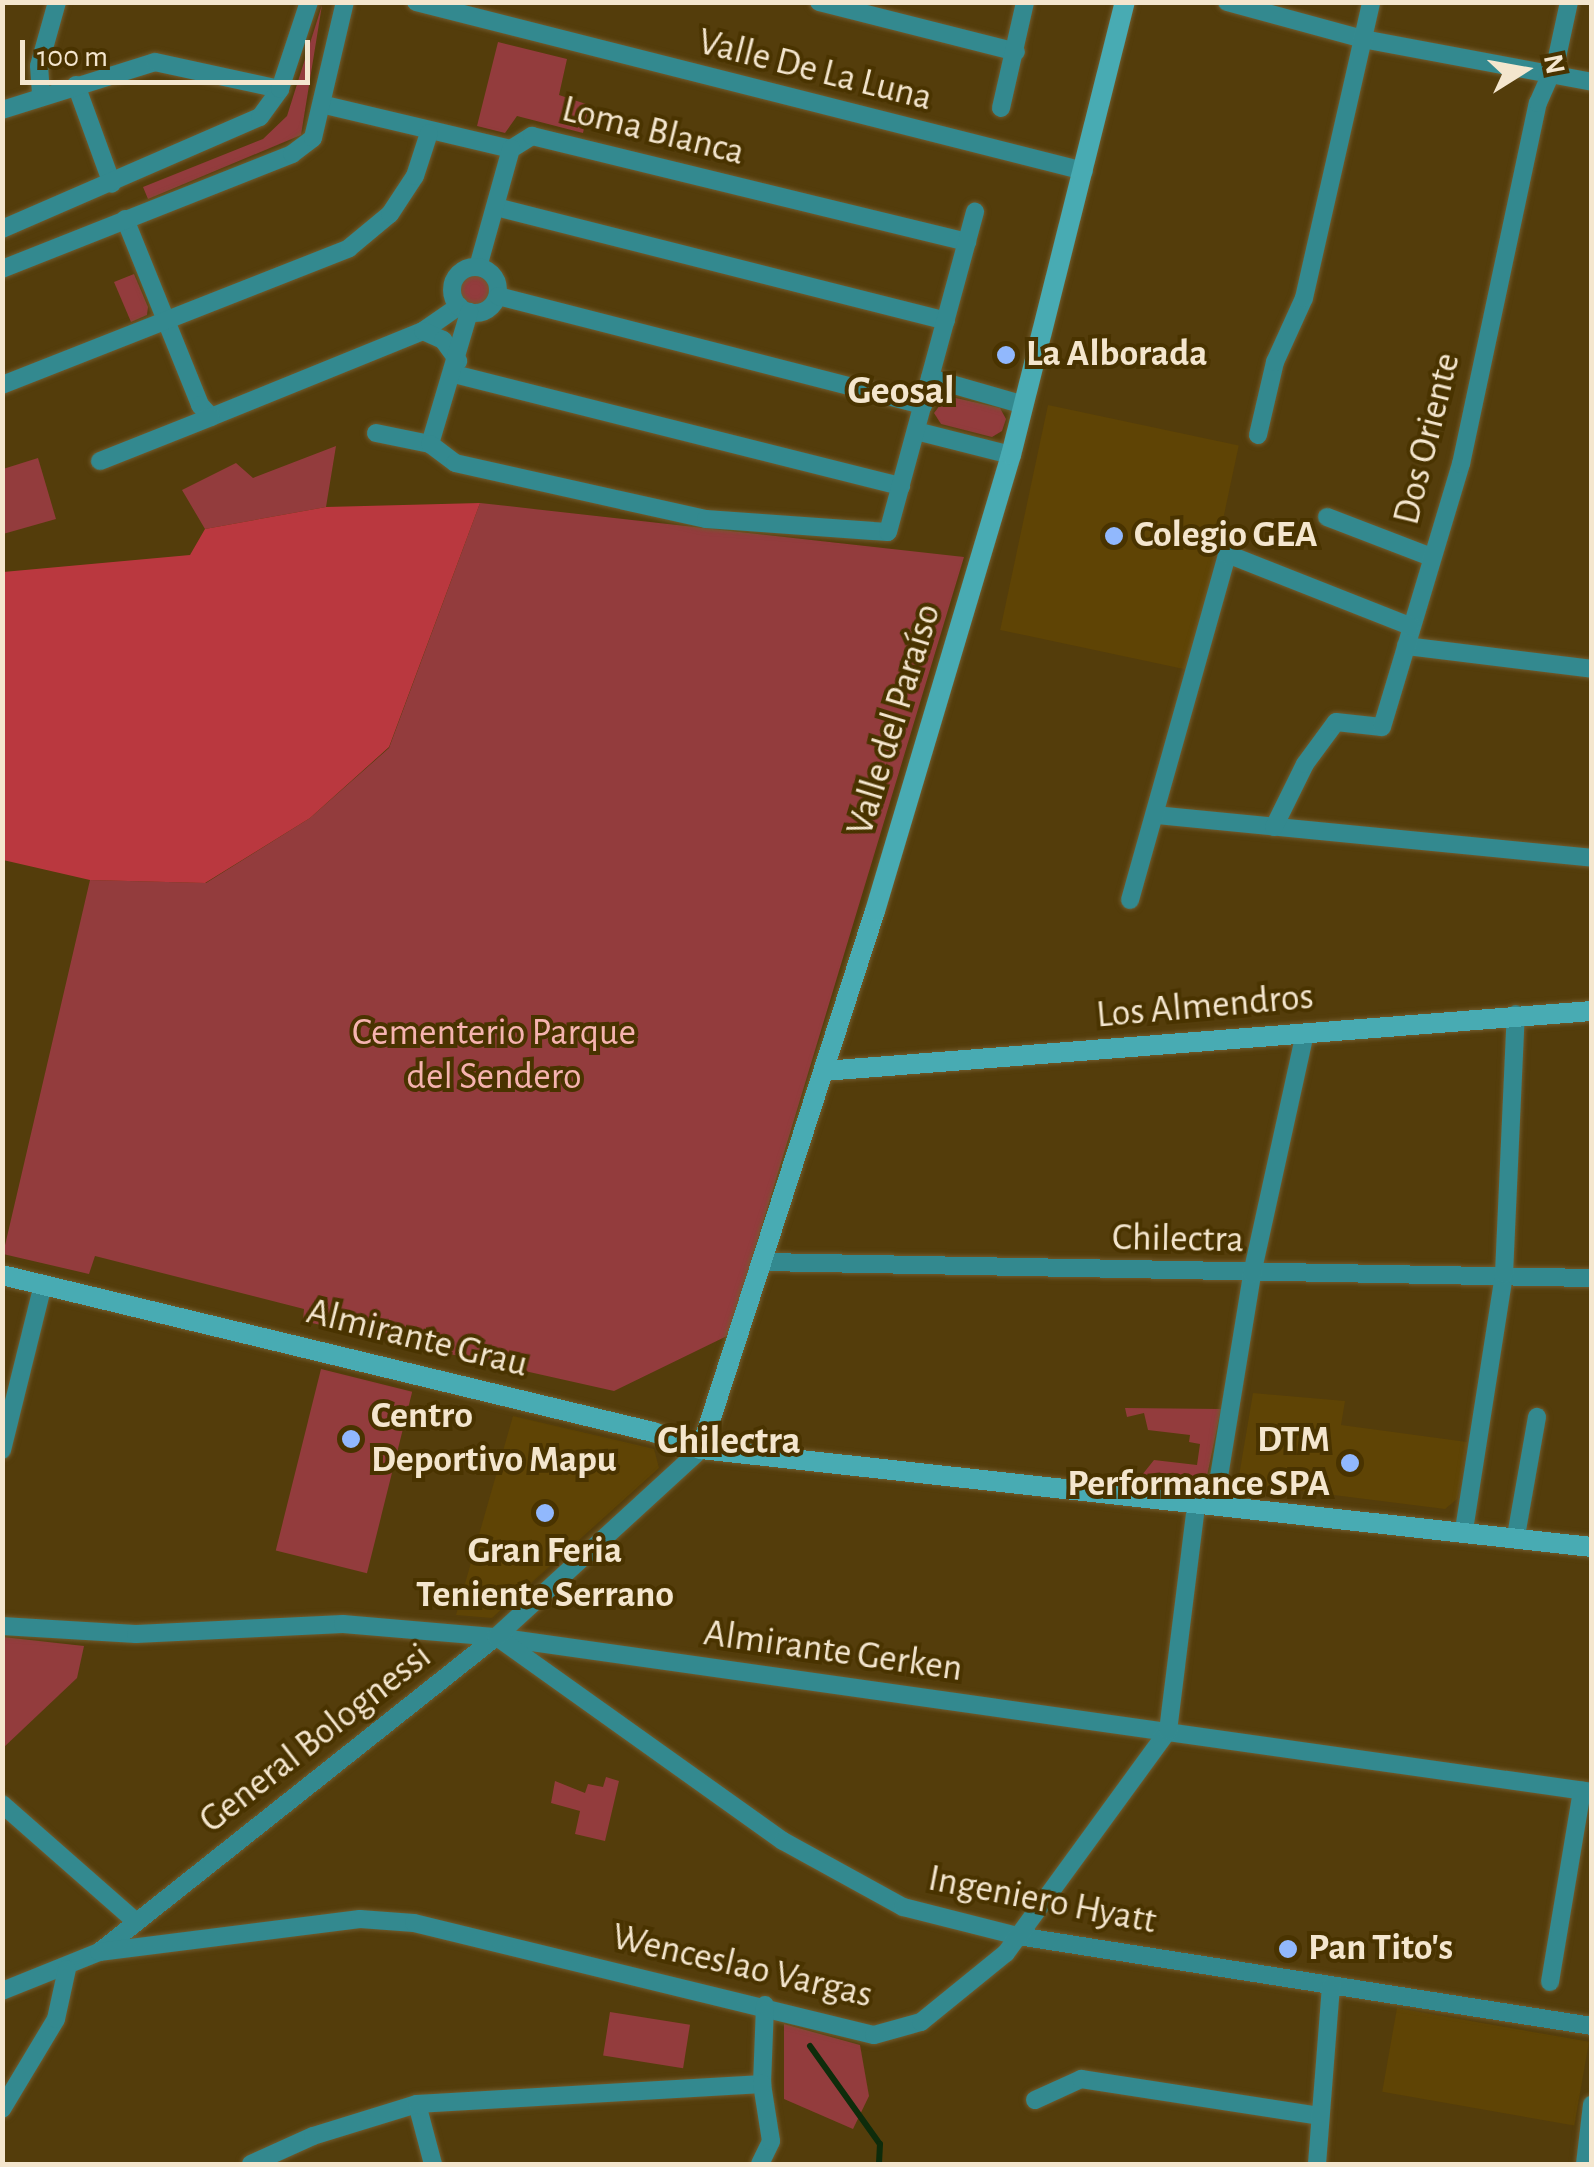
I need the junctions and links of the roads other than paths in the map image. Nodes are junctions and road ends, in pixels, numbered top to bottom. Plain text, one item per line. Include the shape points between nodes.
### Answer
1 (58, 2) edge
2 (309, 2) edge
3 (345, 2) edge
4 (416, 2) edge
5 (819, 2) edge
6 (1025, 2) edge
7 (1125, 2) edge
8 (1227, 2) edge
9 (1371, 2) edge
10 (1569, 2) edge
11 (1363, 39) junction
12 (1016, 52) junction
13 (1548, 78) junction
14 (1592, 82) edge
15 (76, 85) junction
16 (280, 89) junction
17 (40, 94) junction
18 (325, 105) junction
19 (1001, 108) dead end
20 (2, 110) edge
21 (429, 133) junction
22 (511, 149) junction
23 (1084, 171) junction
24 (112, 184) junction
25 (496, 207) junction
26 (976, 212) dead end
27 (126, 219) junction
28 (2, 229) edge
29 (968, 242) junction
30 (478, 266) junction
31 (2, 269) edge
32 (498, 296) junction
33 (464, 309) junction
34 (166, 319) junction
35 (946, 321) junction
36 (423, 331) junction
37 (456, 368) junction
38 (930, 378) junction
39 (2, 385) edge
40 (1024, 405) junction
41 (923, 406) junction
42 (211, 417) junction
43 (916, 431) junction
44 (376, 432) dead end
45 (1258, 435) dead end
46 (430, 444) junction
47 (1012, 454) junction
48 (100, 462) dead end
49 (901, 486) junction
50 (1326, 517) dead end
51 (1431, 558) junction
52 (1410, 626) junction
53 (1406, 646) junction
54 (1592, 669) edge
55 (1156, 816) junction
56 (1274, 827) junction
57 (1592, 858) edge
58 (1130, 900) dead end
59 (1592, 1011) edge
60 (1516, 1014) junction
61 (1304, 1033) junction
62 (824, 1071) junction
63 (764, 1262) junction
64 (1252, 1274) junction
65 (1504, 1274) junction
66 (2, 1275) edge
67 (1592, 1278) edge
68 (43, 1284) junction
69 (1537, 1417) dead end
70 (700, 1449) junction
71 (2, 1450) edge
72 (1206, 1500) junction
73 (1464, 1530) junction
74 (1516, 1536) junction
75 (1592, 1546) edge
76 (2, 1626) edge
77 (496, 1637) junction
78 (1168, 1731) junction
79 (1586, 1791) edge
80 (2, 1804) edge
81 (136, 1922) junction
82 (1018, 1936) junction
83 (99, 1952) junction
84 (68, 1969) junction
85 (1550, 1982) dead end
86 (1331, 1986) junction
87 (2, 1990) edge
88 (765, 2005) junction
89 (1592, 2026) edge
90 (762, 2084) junction
91 (1035, 2100) dead end
92 (417, 2104) junction
93 (1592, 2104) edge
94 (2, 2110) edge
95 (1319, 2116) junction
96 (251, 2164) edge
97 (433, 2164) edge
98 (760, 2164) edge
99 (1317, 2164) edge
100 (1585, 2164) edge

1 - 17 street via 39,66
2 - 16 street
3 - 18 street via 322,78
4 - 23 street, Valle De La Luna
5 - 12 street
6 - 12 street
7 - 23 street, Valle del Paraíso
8 - 11 street
9 - 11 street
10 - 13 street, Dos Oriente
11 - 13 street
11 - 45 street via 1304,298 1275,362
12 - 19 street
13 - 14 street
13 - 51 street, Dos Oriente via 1461,464
15 - 16 street via 155,62
15 - 17 street
15 - 24 street
16 - 24 street via 260,117
17 - 20 street
18 - 21 street, Loma Blanca
18 - 27 street via 312,138 292,154
21 - 22 street, Loma Blanca
21 - 34 street via 415,176 390,214 349,248
22 - 25 street
22 - 29 street, Loma Blanca via 532,136
23 - 40 street, Valle del Paraíso
24 - 28 street
25 - 30 street
25 - 35 street
26 - 29 street
27 - 31 street
27 - 34 street
29 - 35 street
30 - 32 street via 495,278
30 - 33 street via 454,282
32 - 33 street via 489,308
32 - 41 street
33 - 36 street
33 - 37 street
34 - 39 street
34 - 42 street via 200,406
35 - 38 street
36 - 37 street via 443,340
36 - 42 street
37 - 46 street
37 - 49 street
38 - 40 street
38 - 41 street
40 - 47 street, Valle del Paraíso
41 - 43 street
42 - 48 street
43 - 47 street
43 - 49 street
44 - 46 street
46 - 49 street via 456,462 706,518 888,532
47 - 62 street, Valle del Paraíso
50 - 51 street
51 - 52 street, Dos Oriente
52 - 53 street, Dos Oriente
52 - 55 street via 1227,554
53 - 54 street
53 - 56 street, Dos Oriente via 1382,727 1336,722 1305,764
55 - 56 street
55 - 58 street
56 - 57 street
59 - 60 street, Los Almendros
60 - 61 street, Los Almendros
60 - 65 street
61 - 62 street, Los Almendros
61 - 64 street, Wenceslao Vargas
62 - 63 street, Valle del Paraíso
63 - 64 street, Chilectra
63 - 70 street, Valle del Paraíso
64 - 65 street, Chilectra
64 - 72 street, Wenceslao Vargas
65 - 67 street, Chilectra
65 - 73 street
66 - 68 street, Almirante Grau
68 - 70 street, Almirante Grau via 653,1432
68 - 71 street
69 - 74 street
70 - 72 street, Almirante Grau
70 - 77 street, General Bolognessi
72 - 73 street, Almirante Grau
72 - 78 street, Wenceslao Vargas
73 - 74 street, Almirante Grau
74 - 75 street, Almirante Grau
76 - 77 street, Almirante Gerken via 136,1634 343,1624
77 - 78 street, Almirante Gerken
77 - 81 street, General Bolognessi
77 - 82 street, Ingeniero Hyatt via 783,1841 903,1907
78 - 79 street, Almirante Gerken
78 - 82 street, Wenceslao Vargas
79 - 85 street
80 - 81 street
81 - 83 street, General Bolognessi
82 - 86 street, Ingeniero Hyatt
82 - 88 street, Wenceslao Vargas via 921,2022 897,2029 874,2035
83 - 84 street, Wenceslao Vargas
83 - 88 street, Wenceslao Vargas via 378,1920
84 - 87 street, Wenceslao Vargas
84 - 94 street via 56,2019
86 - 89 street, Ingeniero Hyatt
86 - 95 street
88 - 90 street
90 - 92 street
90 - 98 street via 771,2142
91 - 95 street via 1081,2080
92 - 96 street via 328,2130
92 - 97 street
93 - 100 street
95 - 99 street

